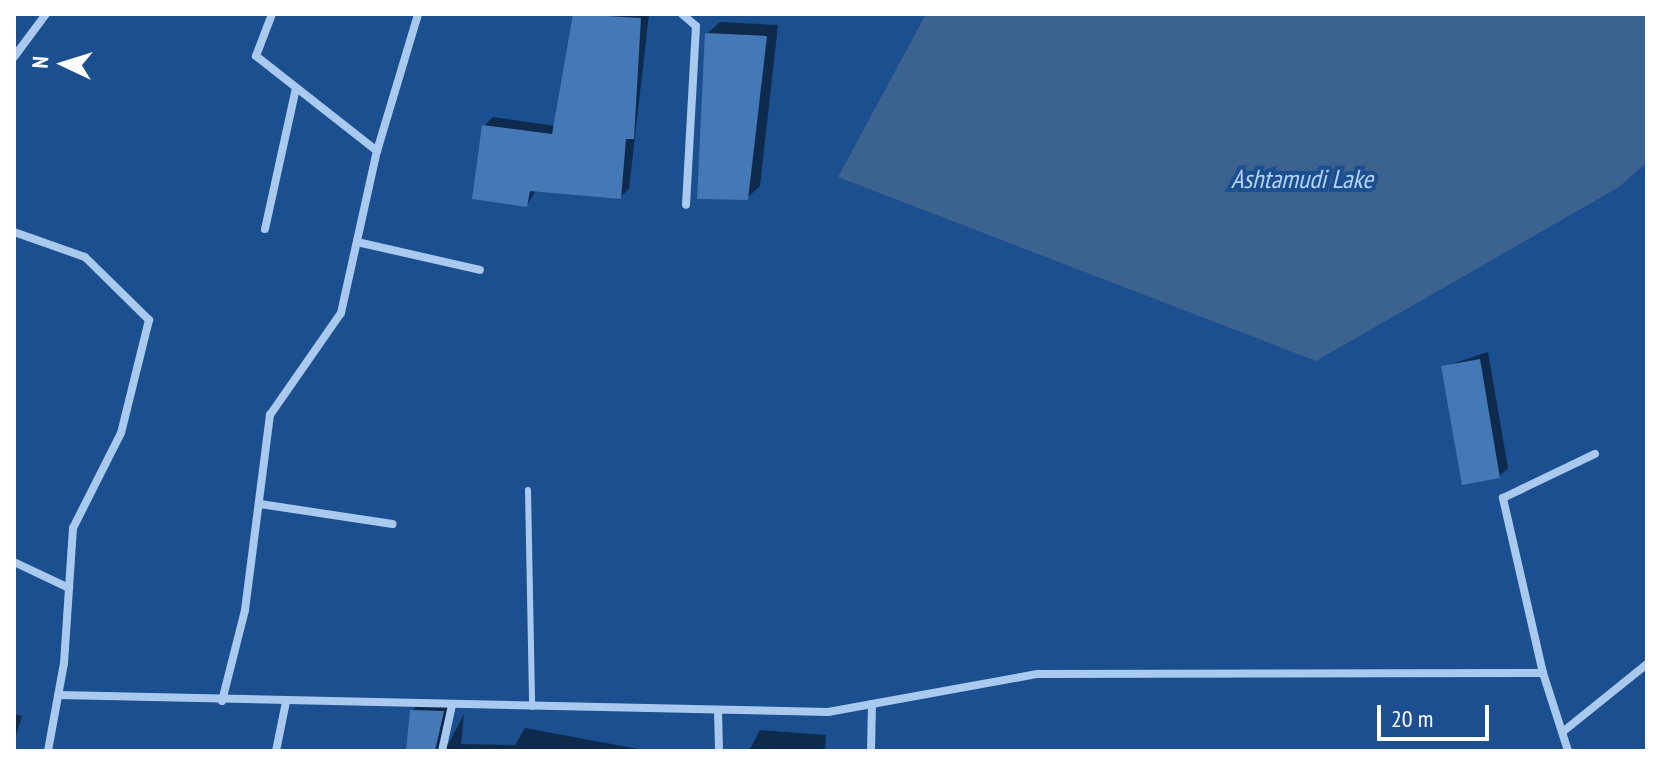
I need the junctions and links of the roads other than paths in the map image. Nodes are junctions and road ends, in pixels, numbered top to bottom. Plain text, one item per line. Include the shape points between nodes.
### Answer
1 (46, 14) edge
2 (272, 14) edge
3 (418, 14) edge
4 (682, 14) edge
5 (14, 57) edge
6 (296, 88) junction
7 (377, 151) junction
8 (686, 205) dead end
9 (265, 229) dead end
10 (14, 232) edge
11 (357, 242) junction
12 (480, 270) dead end
13 (1595, 454) dead end
14 (528, 490) dead end
15 (260, 504) junction
16 (392, 524) dead end
17 (14, 562) edge
18 (69, 588) junction
19 (1647, 664) edge
20 (1543, 673) junction
21 (58, 695) junction
22 (222, 701) junction
23 (286, 702) junction
24 (872, 704) junction
25 (452, 705) junction
26 (532, 707) junction
27 (718, 710) junction
28 (1565, 730) junction
29 (48, 751) edge
30 (276, 751) edge
31 (442, 751) edge
32 (719, 751) edge
33 (871, 751) edge
34 (1568, 751) edge

1 - 5 street
2 - 6 street via 256,56
3 - 7 street
4 - 8 street via 696,26
6 - 7 street
6 - 9 street
7 - 11 street
10 - 18 street via 85,257 149,320 121,433 73,528
11 - 12 street
11 - 15 street via 341,313 270,415
13 - 20 street via 1503,498
14 - 26 lane
15 - 16 street
15 - 22 street
17 - 18 street
18 - 21 street
19 - 28 street
20 - 24 street via 1038,674
20 - 28 street
21 - 22 street
21 - 29 street
22 - 23 street
23 - 25 street
23 - 30 street
24 - 27 street via 828,712
24 - 33 street
25 - 26 street
25 - 31 street
26 - 27 street
27 - 32 street
28 - 34 street

